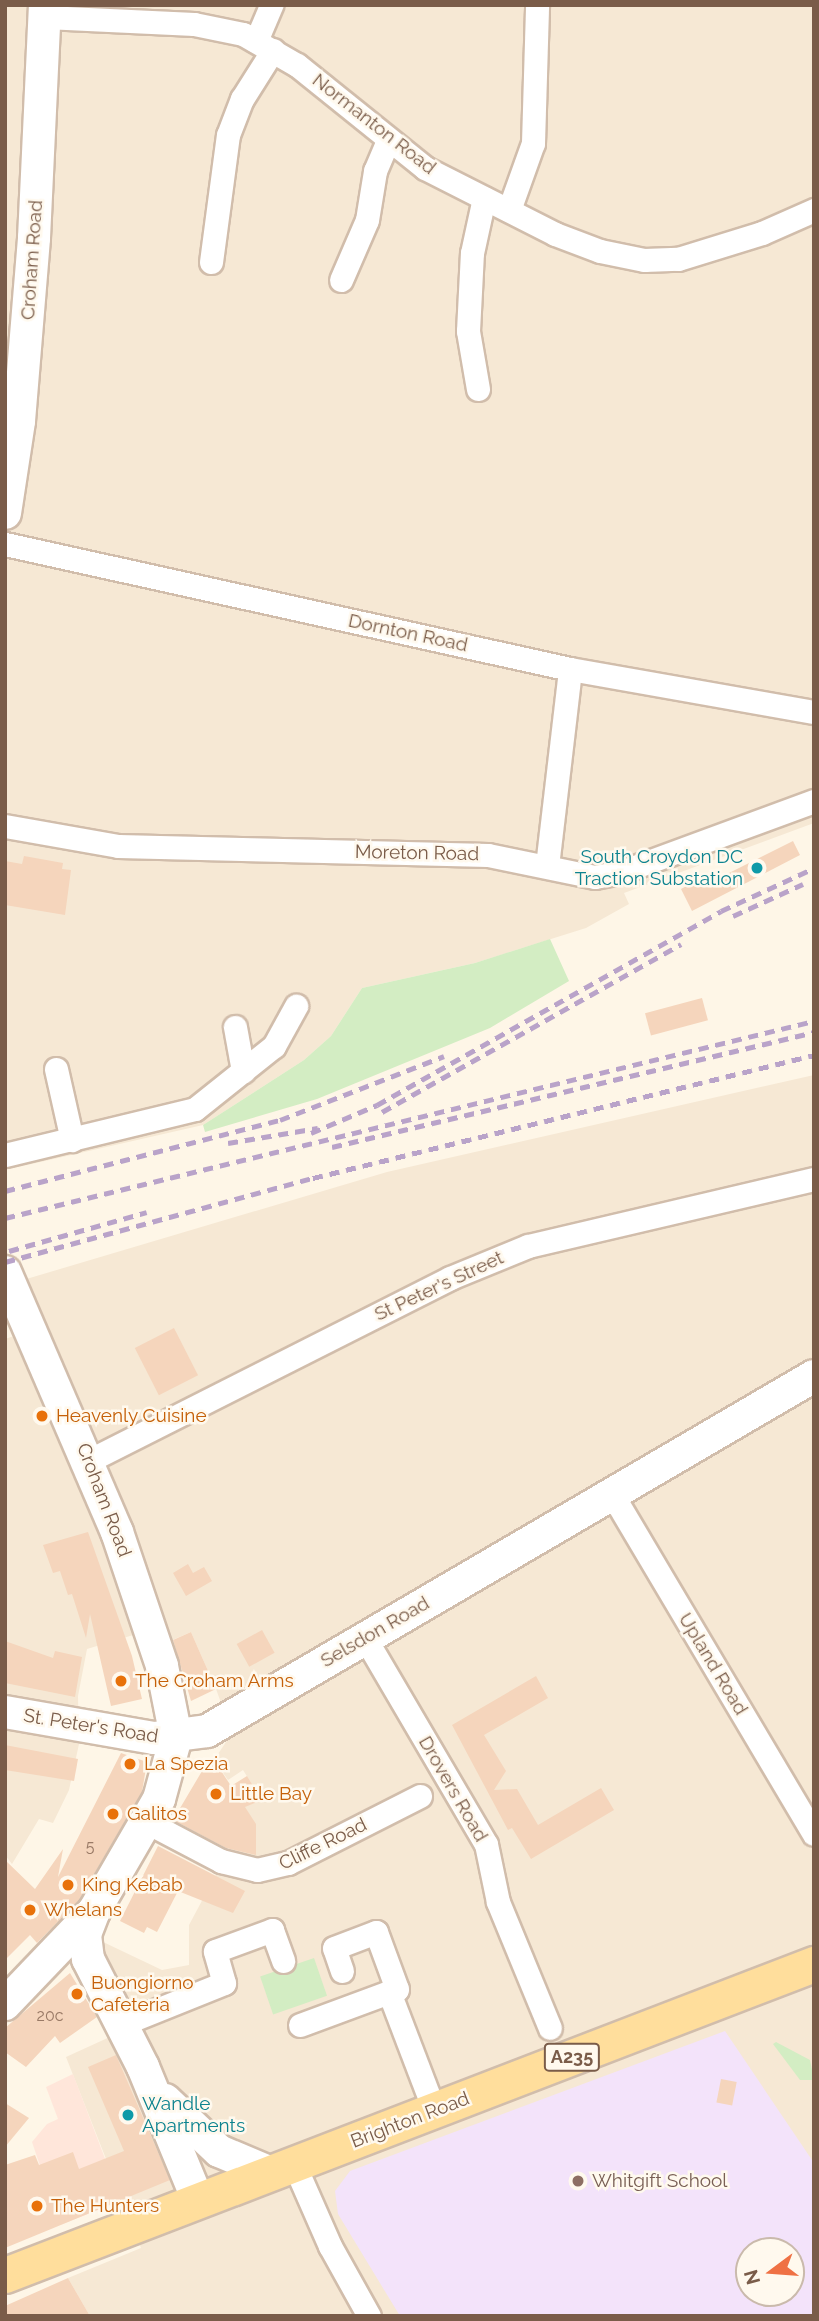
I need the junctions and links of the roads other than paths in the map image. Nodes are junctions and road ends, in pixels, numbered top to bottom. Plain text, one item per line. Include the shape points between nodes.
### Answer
1 (271, 5) edge
2 (537, 5) edge
3 (45, 11) edge
4 (265, 45) junction
5 (388, 140) junction
6 (484, 198) junction
7 (509, 210) junction
8 (814, 210) edge
9 (211, 262) dead end
10 (341, 280) dead end
11 (478, 389) dead end
12 (5, 513) edge
13 (5, 544) edge
14 (570, 668) junction
15 (814, 712) edge
16 (814, 801) edge
17 (5, 826) edge
18 (556, 869) junction
19 (296, 1006) dead end
20 (235, 1027) dead end
21 (56, 1069) dead end
22 (243, 1071) junction
23 (72, 1140) junction
24 (5, 1155) edge
25 (814, 1179) edge
26 (5, 1272) edge
27 (814, 1376) edge
28 (90, 1460) junction
29 (612, 1494) junction
30 (365, 1638) junction
31 (5, 1712) edge
32 (176, 1737) junction
33 (419, 1796) dead end
34 (147, 1822) junction
35 (814, 1833) edge
36 (94, 1911) junction
37 (86, 1950) junction
38 (283, 1961) dead end
39 (814, 1964) edge
40 (342, 1971) dead end
41 (389, 1992) junction
42 (10, 1999) edge
43 (122, 2024) junction
44 (300, 2025) dead end
45 (550, 2028) dead end
46 (146, 2074) junction
47 (434, 2110) junction
48 (282, 2168) junction
49 (197, 2199) junction
50 (5, 2275) edge
51 (369, 2316) edge

1 - 4 street
2 - 7 street via 533,143
3 - 4 street, Normanton Road via 194,24
3 - 12 main road, Croham Road via 34,239 19,421
4 - 5 street, Normanton Road via 320,82
4 - 9 street via 228,135
5 - 6 street, Normanton Road via 425,168
5 - 10 street via 374,171 370,209
6 - 7 street, Normanton Road
6 - 11 street via 474,244 469,305
7 - 8 street, Normanton Road via 593,249 655,260 722,247
13 - 14 street, Dornton Road
14 - 15 street, Dornton Road
14 - 18 street
16 - 18 street, Moreton Road via 621,872 595,877
17 - 18 street, Moreton Road via 118,846 488,855
19 - 22 street via 274,1046
20 - 22 street
21 - 23 street
22 - 23 street via 195,1109
23 - 24 street
25 - 28 street, St Peter's Street via 528,1246 450,1278
26 - 28 main road, Croham Road
27 - 29 main road, Selsdon Road
28 - 32 main road, Croham Road via 145,1610 169,1690
29 - 30 main road, Selsdon Road
29 - 35 street, Upland Road
30 - 32 main road, Selsdon Road via 214,1728
30 - 45 street, Drovers Road via 486,1844 498,1902
31 - 32 main road, St. Peter's Road via 132,1735
32 - 34 main road via 166,1784
33 - 34 street, Cliffe Road via 288,1863 257,1870 221,1861
34 - 36 main road
36 - 37 main road via 85,1935
36 - 42 main road
37 - 42 main road
37 - 43 main road
38 - 43 street via 272,1930 215,1951 224,1983
39 - 47 main road, Brighton Road / A235
40 - 41 street via 334,1948 376,1932 397,1989
41 - 44 street
41 - 47 street
43 - 46 main road
46 - 48 main road via 211,2145
46 - 49 main road
47 - 48 main road, Brighton Road / A235
48 - 49 main road, Brighton Road / A235
48 - 51 street
49 - 50 main road, Brighton Road / A235

